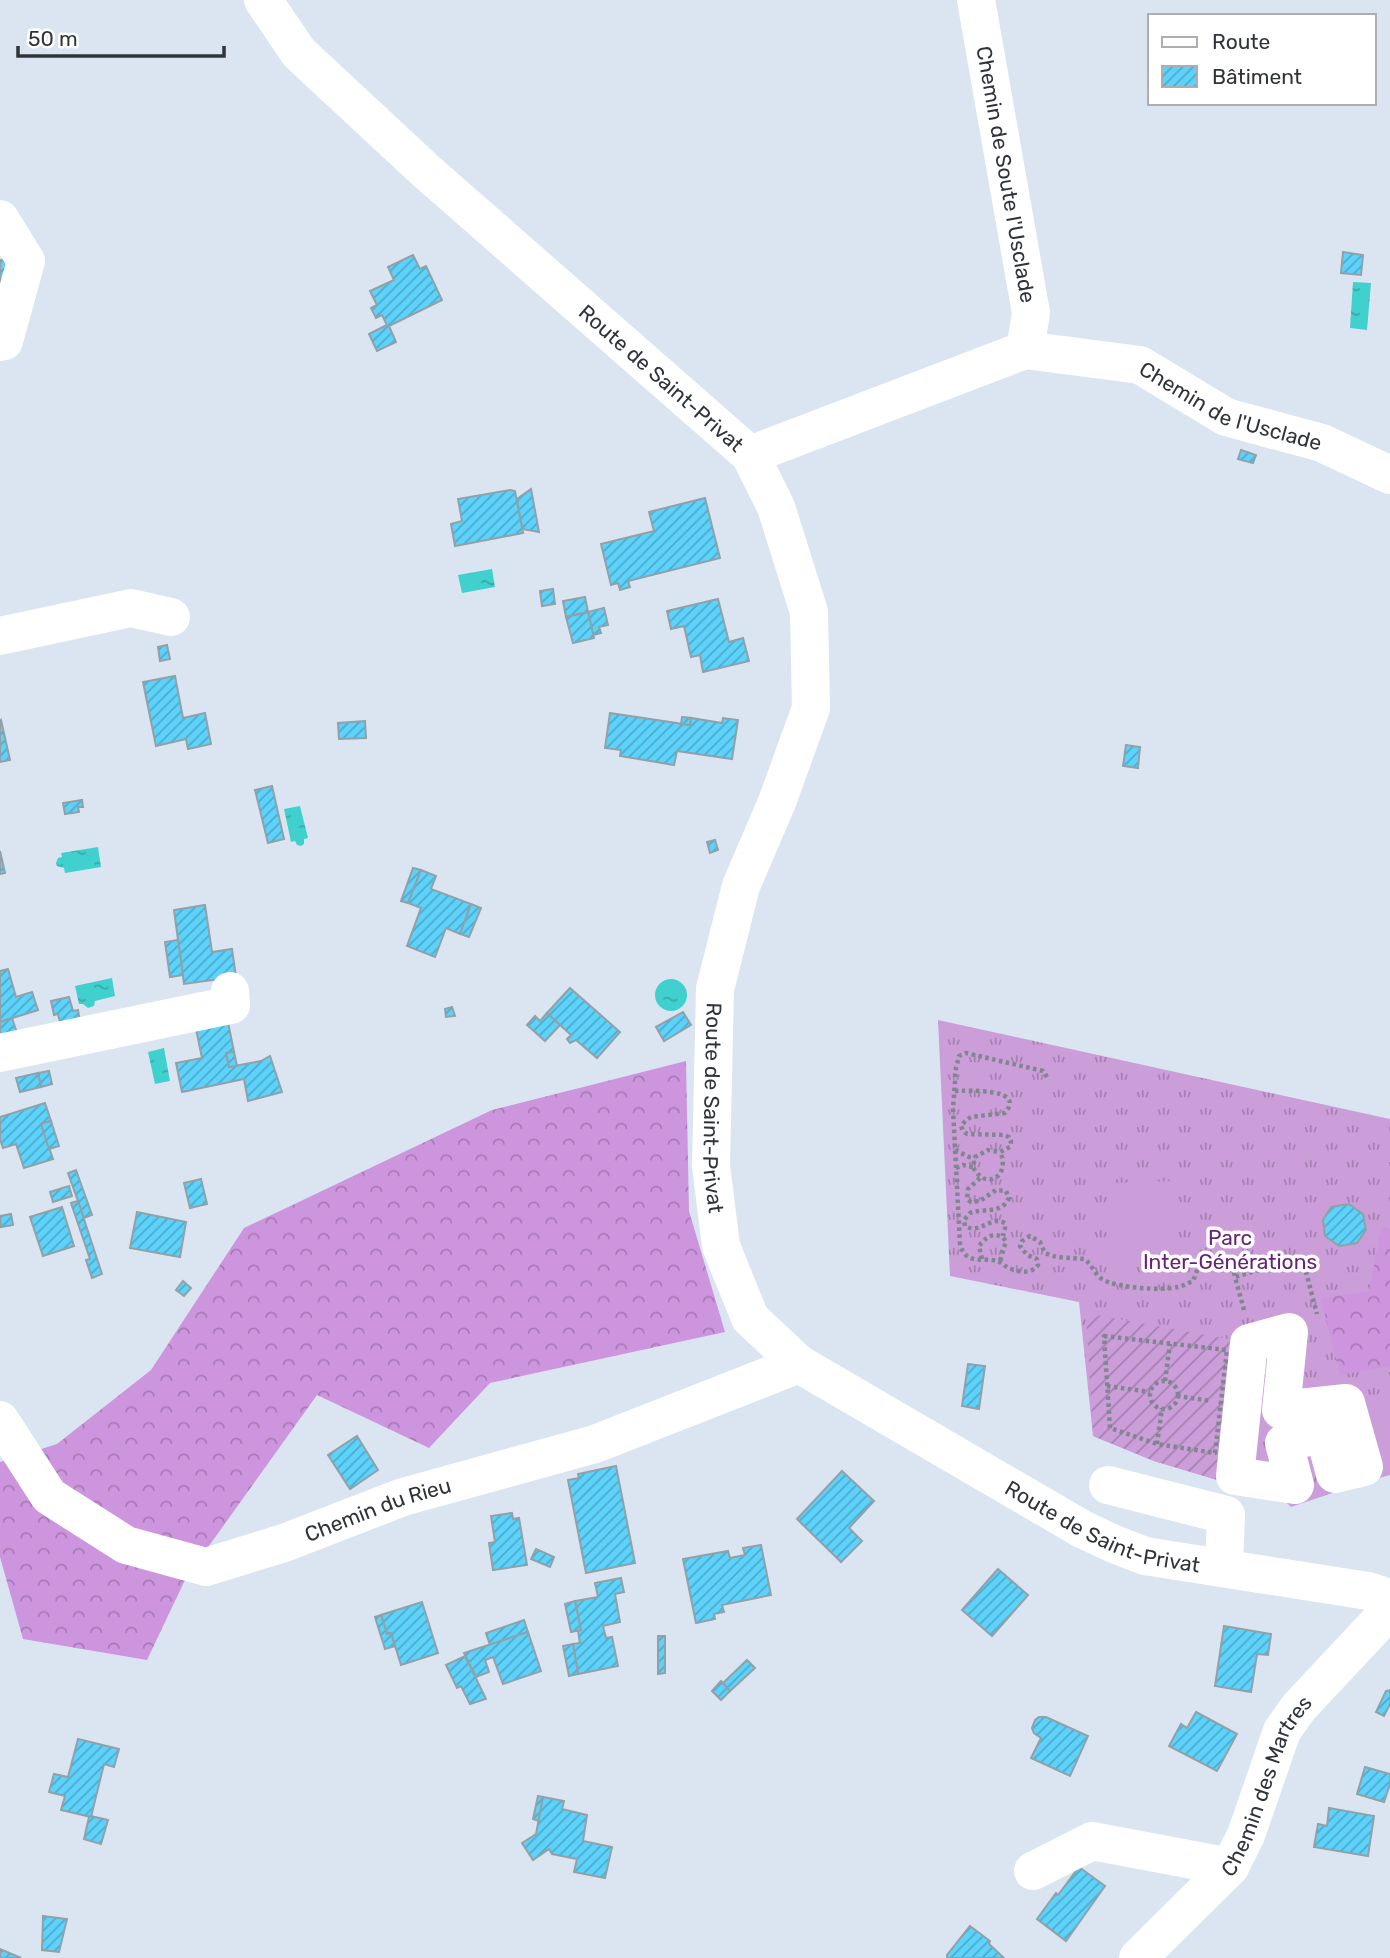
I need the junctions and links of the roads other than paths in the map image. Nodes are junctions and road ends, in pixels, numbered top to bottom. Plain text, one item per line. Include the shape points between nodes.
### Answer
1 (263, 0) edge
2 (976, 0) edge
3 (0, 219) edge
4 (0, 342) edge
5 (1025, 349) junction
6 (750, 455) junction
7 (1390, 475) edge
8 (171, 617) dead end
9 (0, 636) edge
10 (230, 991) dead end
11 (0, 1053) edge
12 (1271, 1336) joint
13 (799, 1364) junction
14 (0, 1420) edge
15 (1108, 1485) dead end
16 (1224, 1569) junction
17 (1390, 1598) edge
18 (1390, 1610) edge
19 (1230, 1867) junction
20 (1033, 1871) dead end
21 (1138, 1958) edge

1 - 6 street, Route de Saint-Privat via 299,53 425,171
2 - 5 street, Chemin de Soute l'Usclade via 1031,313
3 - 4 street via 26,261 4,341
5 - 6 street, Chemin de l'Usclade
5 - 7 street, Chemin de l'Usclade via 1140,365 1226,417 1322,443
6 - 13 street, Route de Saint-Privat via 776,507 809,612 811,708 741,886 715,989 711,1166 721,1246 750,1318
8 - 9 street via 131,608
10 - 11 street via 231,1005
12 - 12 street via 1281,1410 1346,1403 1364,1467 1335,1475 1324,1433 1284,1443 1295,1485 1235,1476 1249,1343
13 - 14 street, Chemin du Rieu via 595,1444 402,1497 284,1543 206,1567 126,1545 49,1496
13 - 16 street, Route de Saint-Privat via 1093,1534 1145,1556
15 - 16 street via 1226,1515
16 - 17 street, Route de Saint-Privat
18 - 19 street, Chemin des Martres via 1282,1731 1246,1835
19 - 20 street via 1092,1841
19 - 21 street, Chemin des Martres

